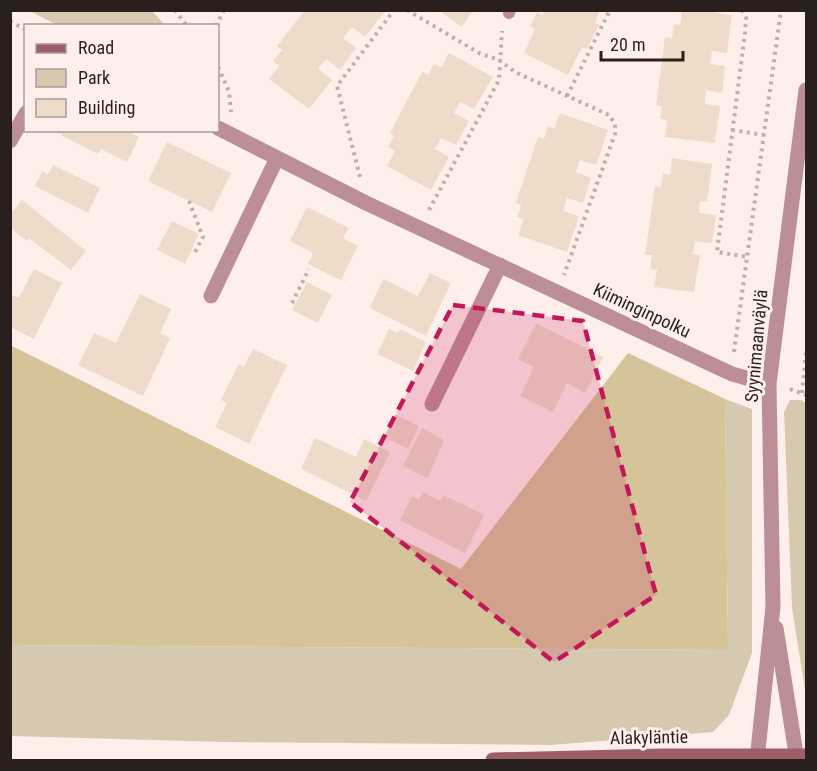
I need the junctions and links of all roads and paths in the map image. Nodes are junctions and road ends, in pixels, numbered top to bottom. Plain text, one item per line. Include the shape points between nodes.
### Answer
1 (175, 10) edge
2 (224, 10) edge
3 (394, 10) edge
4 (407, 10) edge
5 (610, 10) edge
6 (742, 10) edge
7 (781, 10) edge
8 (509, 12) edge
9 (10, 21) edge
10 (186, 24) edge
11 (217, 24) edge
12 (24, 29) edge
13 (500, 60) junction
14 (219, 69) edge
15 (807, 90) edge
16 (567, 96) junction
17 (24, 116) edge
18 (219, 129) edge
19 (732, 130) junction
20 (764, 135) junction
21 (235, 137) junction
22 (10, 141) edge
23 (277, 158) junction
24 (189, 201) dead end
25 (366, 203) junction
26 (419, 228) junction
27 (195, 252) dead end
28 (748, 257) junction
29 (500, 265) junction
30 (309, 269) dead end
31 (557, 292) junction
32 (211, 296) dead end
33 (292, 303) dead end
34 (807, 353) edge
35 (732, 374) junction
36 (769, 384) junction
37 (802, 393) dead end
38 (432, 404) dead end
39 (773, 607) junction
40 (757, 758) edge
41 (800, 758) edge
42 (493, 760) edge

1 - 10 path
2 - 11 path
3 - 25 path via 337,86
4 - 13 path via 479,53
5 - 16 path
6 - 19 path via 746,18
7 - 20 path
8 - 13 path via 501,34
9 - 12 path
13 - 16 path via 514,72
13 - 26 path via 499,80
14 - 21 path via 229,91
15 - 36 street, Syynimaanväylä
16 - 31 path via 609,115 615,124 615,134
17 - 22 street
18 - 21 street, Kiiminginpolku
19 - 20 path
19 - 28 path via 717,252
20 - 28 path
21 - 23 street, Kiiminginpolku
23 - 25 street, Kiiminginpolku
23 - 32 street
24 - 27 path via 203,237
25 - 26 street, Kiiminginpolku
26 - 29 street, Kiiminginpolku
28 - 35 path
29 - 31 street, Kiiminginpolku
29 - 38 street
30 - 33 path
31 - 35 street, Kiiminginpolku
34 - 37 path
35 - 36 street, Kiiminginpolku
36 - 39 street, Syynimaanväylä
39 - 40 street, Syynimaanväylä
39 - 41 street, Syynimaanväylä
40 - 41 main road, Alakyläntie
40 - 42 main road, Alakyläntie

